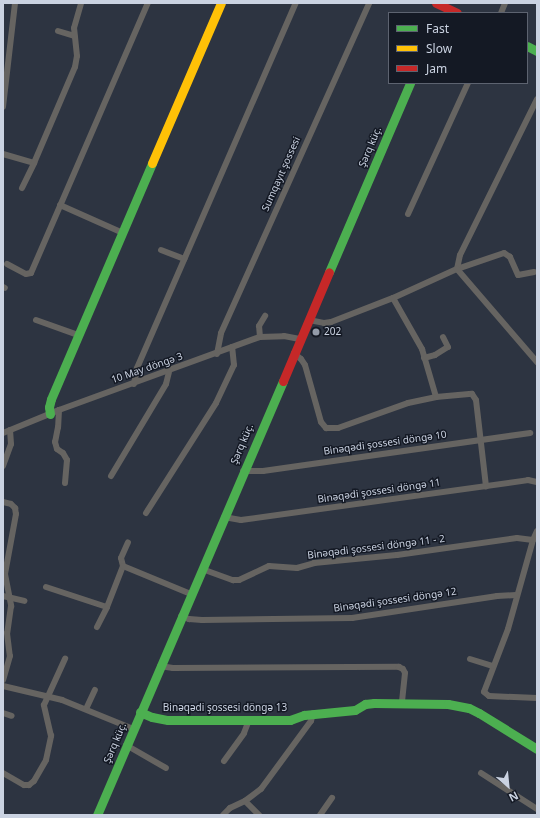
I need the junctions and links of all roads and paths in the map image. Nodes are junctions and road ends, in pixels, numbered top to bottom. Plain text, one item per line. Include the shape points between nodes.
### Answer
1 (15, 3) edge
2 (81, 3) edge
3 (148, 3) edge
4 (220, 3) edge
5 (296, 3) edge
6 (369, 3) edge
7 (505, 3) edge
8 (440, 6) edge
9 (455, 12) edge
10 (500, 12) edge
11 (58, 31) dead end
12 (74, 36) junction
13 (528, 46) edge
14 (537, 51) edge
15 (410, 84) edge
16 (468, 84) edge
17 (537, 99) edge
18 (3, 107) edge
19 (3, 154) edge
20 (34, 164) junction
21 (22, 188) dead end
22 (60, 205) junction
23 (408, 214) dead end
24 (121, 232) junction
25 (161, 250) dead end
26 (184, 259) junction
27 (7, 264) dead end
28 (457, 269) junction
29 (534, 272) dead end
30 (393, 298) junction
31 (264, 316) dead end
32 (36, 320) dead end
33 (309, 320) junction
34 (78, 335) junction
35 (260, 337) junction
36 (442, 337) dead end
37 (300, 339) junction
38 (232, 347) junction
39 (294, 353) junction
40 (217, 354) junction
41 (424, 358) junction
42 (537, 362) edge
43 (169, 372) junction
44 (134, 384) junction
45 (436, 397) junction
46 (59, 410) junction
47 (50, 414) junction
48 (10, 430) junction
49 (530, 433) dead end
50 (3, 434) edge
51 (480, 440) junction
52 (3, 466) edge
53 (243, 471) junction
54 (111, 476) dead end
55 (537, 482) edge
56 (65, 483) dead end
57 (486, 486) junction
58 (3, 502) edge
59 (146, 513) dead end
60 (224, 517) junction
61 (537, 531) edge
62 (533, 540) junction
63 (128, 542) dead end
64 (123, 566) junction
65 (202, 569) junction
66 (46, 587) dead end
67 (191, 594) junction
68 (516, 595) junction
69 (3, 596) edge
70 (10, 597) junction
71 (24, 601) dead end
72 (107, 607) junction
73 (181, 616) junction
74 (98, 627) dead end
75 (65, 659) dead end
76 (470, 659) dead end
77 (160, 666) junction
78 (493, 666) junction
79 (3, 680) edge
80 (3, 686) edge
81 (95, 690) dead end
82 (47, 697) junction
83 (537, 698) edge
84 (402, 704) junction
85 (86, 709) junction
86 (140, 712) junction
87 (3, 713) edge
88 (313, 713) junction
89 (12, 716) dead end
90 (249, 720) junction
91 (133, 729) junction
92 (126, 745) junction
93 (537, 748) edge
94 (224, 761) dead end
95 (166, 768) dead end
96 (481, 772) dead end
97 (3, 773) edge
98 (332, 798) dead end
99 (245, 801) junction
100 (537, 809) edge
101 (97, 815) edge
102 (223, 815) edge
103 (259, 815) edge
104 (320, 815) edge

1 - 18 street
2 - 12 street
3 - 22 street
4 - 24 street
5 - 26 street
6 - 40 street, Sumqayıt şossesi via 221,333
7 - 10 street
8 - 9 street
11 - 12 street
12 - 20 street via 77,56 75,67
13 - 14 street
15 - 33 street, Şərq küç.
16 - 23 street
17 - 28 street via 460,255
19 - 20 street
20 - 21 street
22 - 24 street
22 - 27 street via 31,272 26,274
24 - 34 street
25 - 26 street
26 - 44 street via 137,368
28 - 29 street via 504,253 510,257 518,275
28 - 30 street
28 - 42 street
30 - 33 street via 331,322
30 - 41 street via 422,348
31 - 35 street via 260,326
32 - 34 street
33 - 37 street, Şərq küç.
34 - 47 street via 51,399
35 - 37 street, 10 May döngə 3 via 284,336
35 - 38 street, 10 May döngə 3
36 - 41 street via 448,347
37 - 39 street, Şərq küç.
38 - 40 street, 10 May döngə 3
38 - 59 street via 234,365 216,403
39 - 45 street via 305,365 321,422 326,428 338,428 408,403
39 - 53 street, Şərq küç.
40 - 43 street, 10 May döngə 3
41 - 45 street
43 - 44 street, 10 May döngə 3
43 - 54 street via 166,384
44 - 46 street, 10 May döngə 3
45 - 51 street via 472,394 476,400
46 - 47 street, 10 May döngə 3
46 - 56 street via 55,442 66,460
47 - 48 street, 10 May döngə 3
48 - 50 street, 10 May döngə 3
48 - 52 street via 11,444
49 - 51 street, Binəqədi şossesi döngə 10
51 - 53 street, Binəqədi şossesi döngə 10 via 263,471
51 - 57 street
53 - 60 street, Şərq küç.
55 - 57 street, Binəqədi şossesi döngə 11 via 528,480
57 - 60 street, Binəqədi şossesi döngə 11 via 241,520
58 - 70 street via 11,504 16,514 5,574
60 - 65 street, Şərq küç.
61 - 62 street
62 - 65 street, Binəqədi şossesi döngə 11 - 2 via 517,538 397,555 314,563 292,568 273,566 238,580
62 - 68 street
63 - 64 street via 121,558
64 - 67 street
64 - 72 street
65 - 67 street, Şərq küç.
66 - 72 street
67 - 73 street, Şərq küç.
68 - 73 street, Binəqədi şossesi döngə 12 via 352,618 202,620
68 - 78 street via 508,629
69 - 70 street
70 - 71 street
70 - 79 street via 10,656
72 - 74 street
73 - 77 street, Şərq küç.
75 - 82 street
76 - 78 street
77 - 84 street via 399,668 405,673
77 - 86 street, Şərq küç.
78 - 83 street via 485,687 486,694
80 - 82 street
81 - 85 street
82 - 85 street
82 - 97 street via 44,705 51,729 49,749 34,781 24,785
84 - 88 street, Binəqədi şossesi döngə 13 via 374,703 365,704 355,710
84 - 93 street, Binəqədi şossesi döngə 13 via 448,704 469,708
85 - 91 street
86 - 90 street, Binəqədi şossesi döngə 13 via 168,720
86 - 91 street, Şərq küç.
87 - 89 street
88 - 90 street, Binəqədi şossesi döngə 13 via 290,720
88 - 99 street via 311,721 260,789
90 - 94 street via 244,733
91 - 92 street, Şərq küç.
92 - 95 street
92 - 101 street, Şərq küç.
96 - 100 street
98 - 104 street
99 - 102 street via 230,808
99 - 103 street

